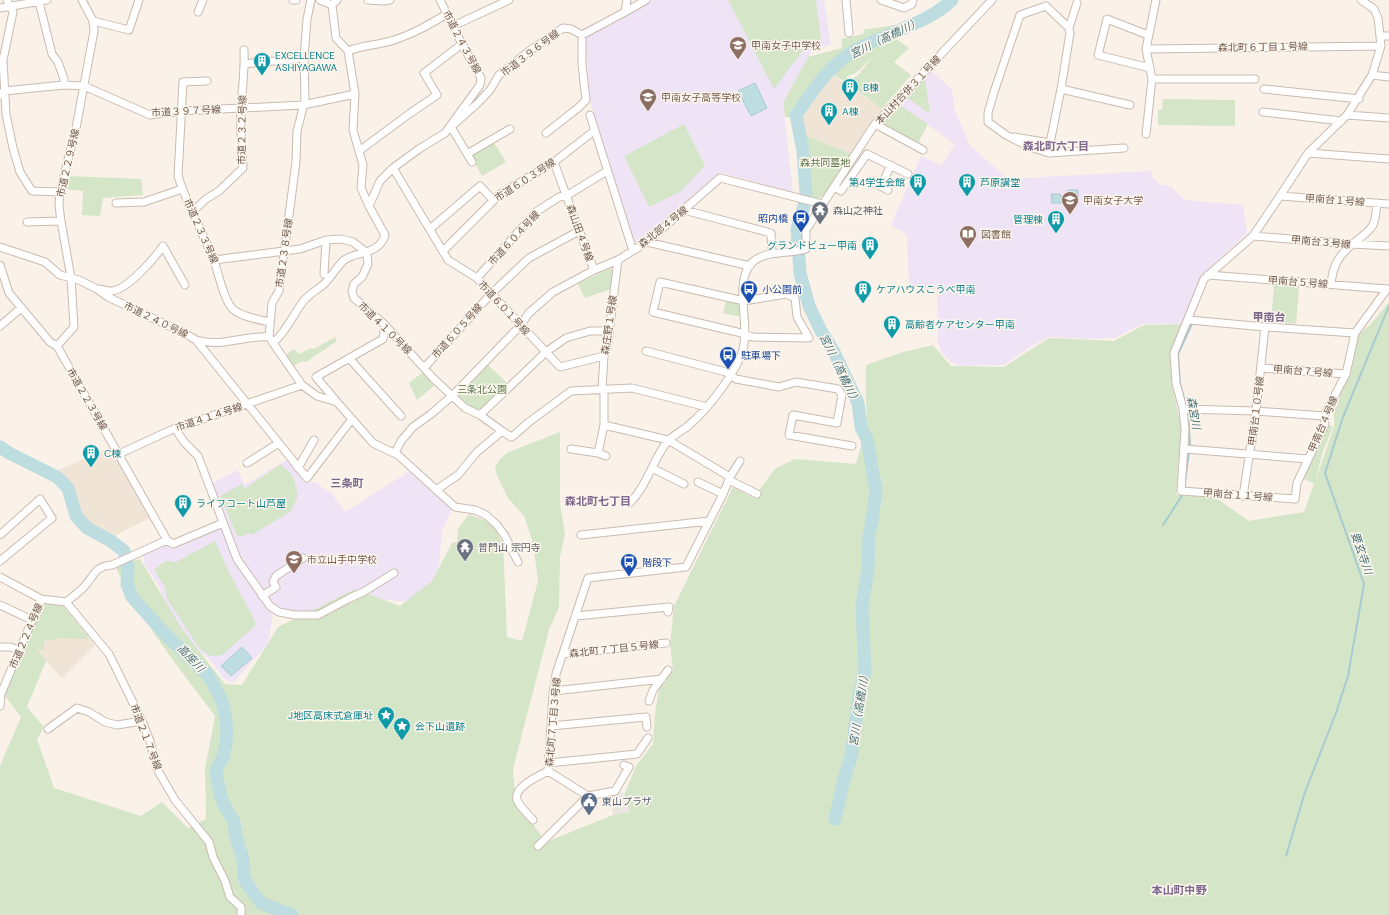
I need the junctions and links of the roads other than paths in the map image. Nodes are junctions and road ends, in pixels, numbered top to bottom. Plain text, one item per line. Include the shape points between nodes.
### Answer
1 (47, 0) edge
2 (82, 0) edge
3 (139, 0) edge
4 (203, 0) edge
5 (311, 0) edge
6 (320, 0) edge
7 (368, 0) edge
8 (390, 0) edge
9 (440, 0) edge
10 (509, 0) edge
11 (627, 0) edge
12 (646, 0) edge
13 (846, 0) edge
14 (881, 0) edge
15 (913, 0) edge
16 (992, 0) edge
17 (1156, 0) edge
18 (1360, 0) edge
19 (39, 2) junction
20 (334, 2) edge
21 (8, 3) edge
22 (1046, 3) edge
23 (1078, 3) dead end
24 (0, 8) edge
25 (198, 12) dead end
26 (625, 12) junction
27 (447, 14) junction
28 (93, 21) junction
29 (453, 26) junction
30 (1069, 28) junction
31 (849, 33) dead end
32 (582, 35) junction
33 (1148, 35) junction
34 (1381, 36) junction
35 (1389, 36) edge
36 (462, 44) junction
37 (1381, 46) junction
38 (1146, 48) junction
39 (244, 50) dead end
40 (348, 51) junction
41 (304, 58) junction
42 (244, 64) junction
43 (1150, 68) junction
44 (2, 72) edge
45 (1372, 75) junction
46 (1389, 76) edge
47 (1152, 79) junction
48 (1255, 79) dead end
49 (207, 81) dead end
50 (64, 86) junction
51 (84, 86) junction
52 (1061, 89) junction
53 (1264, 89) dead end
54 (2, 93) edge
55 (355, 94) junction
56 (1359, 99) junction
57 (1130, 105) dead end
58 (303, 106) junction
59 (241, 109) junction
60 (181, 111) junction
61 (1263, 112) dead end
62 (590, 115) dead end
63 (1347, 115) junction
64 (1389, 118) edge
65 (1341, 121) junction
66 (875, 124) junction
67 (451, 127) junction
68 (510, 129) dead end
69 (594, 131) junction
70 (546, 133) dead end
71 (1146, 134) dead end
72 (1006, 135) junction
73 (1124, 148) dead end
74 (923, 150) dead end
75 (359, 151) junction
76 (1308, 153) junction
77 (467, 154) junction
78 (1389, 159) edge
79 (472, 162) dead end
80 (554, 162) junction
81 (890, 165) junction
82 (393, 168) junction
83 (607, 171) junction
84 (908, 174) dead end
85 (872, 182) dead end
86 (881, 186) junction
87 (834, 187) junction
88 (182, 189) junction
89 (888, 190) dead end
90 (60, 192) junction
91 (566, 195) junction
92 (1280, 196) junction
93 (493, 200) junction
94 (116, 203) dead end
95 (1377, 203) junction
96 (819, 204) junction
97 (1389, 204) edge
98 (369, 206) junction
99 (684, 210) junction
100 (193, 211) junction
101 (61, 221) junction
102 (27, 222) dead end
103 (430, 229) junction
104 (579, 231) junction
105 (1253, 236) junction
106 (326, 240) junction
107 (647, 242) junction
108 (1352, 244) junction
109 (1389, 246) edge
110 (0, 247) edge
111 (284, 251) junction
112 (443, 251) junction
113 (633, 251) junction
114 (367, 252) junction
115 (772, 253) junction
116 (214, 260) junction
117 (618, 260) junction
118 (0, 264) edge
119 (750, 266) junction
120 (594, 270) junction
121 (324, 274) dead end
122 (1208, 275) junction
123 (71, 278) junction
124 (477, 278) junction
125 (1331, 284) junction
126 (185, 285) dead end
127 (97, 289) junction
128 (1387, 289) joint
129 (491, 294) junction
130 (744, 301) junction
131 (21, 308) junction
132 (1189, 320) junction
133 (270, 322) junction
134 (384, 324) junction
135 (0, 326) edge
136 (520, 326) junction
137 (1265, 327) junction
138 (608, 331) junction
139 (1355, 333) junction
140 (744, 334) junction
141 (196, 340) junction
142 (271, 340) junction
143 (57, 346) junction
144 (646, 351) dead end
145 (546, 352) junction
146 (604, 356) junction
147 (349, 358) junction
148 (424, 368) junction
149 (1261, 368) junction
150 (1346, 374) junction
151 (730, 375) junction
152 (302, 386) junction
153 (603, 389) junction
154 (453, 396) junction
155 (337, 402) junction
156 (248, 405) junction
157 (707, 407) junction
158 (1183, 408) junction
159 (1256, 411) junction
160 (480, 415) junction
161 (401, 416) dead end
162 (1324, 416) junction
163 (352, 419) junction
164 (604, 425) junction
165 (174, 428) junction
166 (502, 431) junction
167 (314, 440) dead end
168 (668, 440) junction
169 (279, 443) junction
170 (852, 446) dead end
171 (571, 449) dead end
172 (1185, 449) junction
173 (395, 453) junction
174 (598, 453) junction
175 (119, 454) junction
176 (1250, 454) junction
177 (606, 456) dead end
178 (1308, 459) junction
179 (740, 460) dead end
180 (247, 463) dead end
181 (298, 468) junction
182 (652, 468) junction
183 (729, 479) junction
184 (698, 482) dead end
185 (684, 484) dead end
186 (436, 490) junction
187 (723, 494) junction
188 (758, 494) dead end
189 (1243, 496) junction
190 (1295, 499) joint
191 (630, 503) dead end
192 (709, 521) junction
193 (223, 523) junction
194 (0, 535) edge
195 (581, 535) dead end
196 (167, 540) junction
197 (303, 558) dead end
198 (0, 561) edge
199 (518, 562) dead end
200 (394, 573) dead end
201 (0, 578) edge
202 (262, 596) junction
203 (41, 599) junction
204 (66, 602) junction
205 (0, 605) edge
206 (668, 612) dead end
207 (576, 616) junction
208 (32, 620) junction
209 (666, 644) dead end
210 (0, 647) edge
211 (20, 650) junction
212 (563, 654) junction
213 (668, 670) dead end
214 (662, 679) junction
215 (554, 691) junction
216 (1, 694) edge
217 (649, 701) dead end
218 (0, 706) edge
219 (142, 721) junction
220 (551, 726) junction
221 (647, 727) dead end
222 (48, 729) dead end
223 (648, 738) dead end
224 (549, 763) junction
225 (624, 765) dead end
226 (548, 771) junction
227 (588, 796) junction
228 (533, 820) dead end
229 (538, 846) dead end
230 (241, 915) edge

1 - 19 street
2 - 28 street, 市道２２９号線
3 - 28 street via 129,30
4 - 25 street
5 - 41 street, 市道２３８号線
6 - 20 street
7 - 8 street
9 - 27 street, 市道２４３号線
10 - 29 street
11 - 26 street
12 - 26 street
13 - 31 street
14 - 15 street via 904,8 912,4
16 - 66 street, 本山村合併３１号線
17 - 33 street
18 - 34 street via 1374,9
19 - 21 street
19 - 50 street via 52,54 58,62
20 - 40 street via 336,38
21 - 24 street
21 - 44 street via 13,12
22 - 30 street
22 - 72 street via 1020,15 994,92 988,122
23 - 30 street
26 - 32 street
27 - 29 street, 市道２４３号線
27 - 40 street via 393,41
28 - 51 street, 市道２２９号線 via 94,31
29 - 36 street, 市道２４３号線
30 - 52 street
32 - 67 street, 市道３９６号線 via 563,28 528,52 499,75 478,103
32 - 70 street via 586,100
33 - 38 street
33 - 43 street via 1107,19 1098,55
34 - 35 street
34 - 37 street
36 - 67 street, 市道２４３号線 via 482,78 480,85
36 - 75 street via 424,73 438,95
37 - 38 street, 森北町６丁目１号線
37 - 45 street
38 - 43 street
39 - 42 street, 市道２３２号線
40 - 55 street
41 - 42 street
41 - 58 street, 市道２３８号線
42 - 59 street, 市道２３２号線
43 - 47 street
44 - 54 street
45 - 46 street
45 - 56 street
47 - 48 street
47 - 71 street
49 - 60 street, 市道２３３号線 via 183,82
50 - 51 street, 市道３９７号線
50 - 54 street, 市道３９７号線
51 - 60 street, 市道３９７号線 via 150,115
51 - 90 street, 市道２２９号線
52 - 57 street
52 - 72 street via 1050,143
53 - 56 street
54 - 90 street via 21,174 32,191
55 - 58 street, 市道３９７号線
55 - 75 street via 352,130
56 - 63 street
58 - 59 street, 市道３９７号線
58 - 111 street, 市道２３８号線 via 297,131 296,162
59 - 60 street, 市道３９７号線
59 - 100 street, 市道２３２号線 via 243,168
60 - 88 street, 市道２３３号線 via 178,176
61 - 65 street
62 - 69 street, 森北部４号線
63 - 64 street
63 - 65 street
65 - 76 street
66 - 74 street
66 - 87 street, 本山村合併３１号線
67 - 77 street
67 - 82 street, 市道２４３号線
68 - 77 street
69 - 80 street, 市道６０３号線
69 - 83 street, 森北部４号線
72 - 73 street via 1027,146 1049,153
75 - 98 street via 363,165 361,188
76 - 78 street
76 - 92 street
77 - 79 street
80 - 91 street
80 - 93 street, 市道６０３号線
81 - 84 street
81 - 86 street
81 - 87 street via 867,154 841,191
82 - 98 street, 市道２４３号線 via 380,181
82 - 103 street, 市道６０１号線
83 - 91 street, 森山田４号線
83 - 113 street, 森北部４号線
85 - 86 street
86 - 89 street
87 - 96 street, 本山村合併３１号線
88 - 94 street via 144,202
88 - 100 street, 市道２３３号線
90 - 101 street, 市道２２９号線
91 - 104 street, 森山田４号線
91 - 124 street, 市道６０４号線 via 536,212
92 - 95 street, 甲南台１号線
92 - 105 street
93 - 103 street via 480,186
93 - 112 street, 市道６０３号線
95 - 97 street, 甲南台１号線
95 - 108 street via 1373,224
96 - 99 street, 森北部４号線 via 720,178
96 - 115 street, 本山村合併３１号線 via 806,230 806,249 791,253
98 - 114 street via 385,235 383,242
99 - 107 street, 森北部４号線
99 - 115 street via 771,233
100 - 116 street, 市道２３３号線
101 - 102 street
101 - 123 street, 市道２２９号線
103 - 112 street, 市道６０１号線
104 - 120 street, 森山田４号線
104 - 129 street, 市道６０５号線 via 528,258
105 - 108 street, 甲南台３号線
105 - 122 street
106 - 111 street
106 - 114 street via 341,238 353,242
106 - 121 street
107 - 113 street, 森北部４号線
107 - 119 street
108 - 109 street, 甲南台３号線
108 - 125 street via 1336,262 1332,270
110 - 123 street, 市道２４０号線 via 45,262 60,275
111 - 116 street
111 - 133 street, 市道２３８号線 via 279,291 272,303
112 - 124 street, 市道６０１号線 via 448,260
113 - 117 street
114 - 134 street, 市道４１０号線 via 368,264 352,291 354,298
114 - 142 street via 343,261 324,284 303,302 280,336
115 - 119 street via 760,257
116 - 133 street, 市道２３３号線 via 231,309 251,319
117 - 120 street
117 - 138 street, 森庄野１号線
118 - 131 street, 市道２２３号線 via 9,293
119 - 130 street via 744,280
120 - 136 street via 553,292 529,313
122 - 125 street, 甲南台５号線
122 - 132 street via 1204,279
123 - 127 street, 市道２４０号線
123 - 143 street, 市道２２９号線 via 74,327
124 - 129 street, 市道６０１号線
125 - 128 street, 甲南台５号線
126 - 127 street via 163,246 141,272 121,288 112,291
127 - 141 street, 市道２４０号線 via 108,297
128 - 139 street, 甲南台４号線
129 - 136 street, 市道６０１号線
129 - 148 street, 市道６０５号線
130 - 140 street
130 - 140 street via 786,294 795,298 797,317 809,338 753,337
130 - 140 street via 660,282 653,312
131 - 135 street
131 - 143 street, 市道２２３号線 via 50,342
132 - 137 street
132 - 158 street via 1174,353 1176,383
133 - 142 street, 市道２３８号線
134 - 147 street via 383,339
134 - 148 street, 市道４１０号線
136 - 145 street, 市道６０１号線
136 - 154 street
137 - 139 street
137 - 149 street, 甲南台１０号線
138 - 145 street via 575,334
138 - 146 street, 森庄野１号線
139 - 150 street, 甲南台４号線
140 - 151 street via 744,345
141 - 142 street via 221,343 258,336
141 - 156 street, 市道２４０号線
142 - 152 street
143 - 175 street, 市道２２３号線
144 - 151 street
145 - 146 street, 市道６０１号線 via 560,367
145 - 160 street
146 - 153 street, 森庄野１号線
147 - 155 street via 316,377
147 - 161 street
148 - 154 street, 市道４１０号線
149 - 150 street, 甲南台７号線
149 - 159 street, 甲南台１０号線
150 - 162 street, 甲南台４号線
151 - 157 street
151 - 170 street via 736,379 779,387 796,382 838,389 842,395 837,423 793,415 789,435
152 - 155 street via 317,396
152 - 156 street, 市道４１４号線
153 - 157 street via 632,388
153 - 164 street, 森庄野１号線
153 - 166 street via 571,391 513,436
154 - 160 street, 市道４１０号線 via 465,408
154 - 173 street via 413,428
155 - 163 street
156 - 165 street, 市道４１４号線
156 - 169 street, 市道２４０号線
157 - 168 street via 688,426
158 - 159 street
158 - 172 street
159 - 162 street
159 - 176 street, 甲南台１０号線
160 - 166 street, 市道４１０号線
162 - 178 street, 甲南台４号線 via 1325,424
163 - 173 street via 379,446
163 - 181 street, 市道２４０号線 via 307,478
164 - 168 street
164 - 174 street, 森庄野１号線
165 - 175 street, 市道４１４号線
165 - 193 street via 198,456
166 - 186 street via 477,452 458,475
167 - 181 street
168 - 182 street
168 - 183 street
169 - 180 street
169 - 181 street, 市道２４０号線
171 - 174 street
172 - 176 street
172 - 189 street, 甲南台１１号線 via 1180,491
173 - 186 street
174 - 177 street
175 - 196 street, 市道２２３号線
176 - 178 street
176 - 189 street, 甲南台１０号線
178 - 190 street, 甲南台４号線 via 1297,483
179 - 183 street, 森北町７丁目３号線
182 - 185 street
182 - 191 street via 639,494
183 - 187 street, 森北町７丁目３号線
183 - 188 street
184 - 187 street
186 - 199 street via 455,507 486,514 498,525
187 - 192 street, 森北町７丁目３号線
189 - 190 street, 甲南台１１号線
192 - 195 street
192 - 207 street, 森北町７丁目３号線 via 686,567 588,578
193 - 196 street via 173,544
193 - 202 street via 237,559
194 - 198 street via 40,499 52,518
196 - 204 street via 112,565 104,565
197 - 202 street via 276,576 273,582 276,587
200 - 202 street via 365,592 318,615 279,612
201 - 203 street
203 - 204 street
203 - 208 street, 市道２２４号線
204 - 219 street, 市道２１７号線 via 109,654
205 - 208 street
206 - 207 street via 670,607
207 - 212 street, 森北町７丁目３号線
208 - 211 street, 市道２２４号線
209 - 212 street, 森北町７丁目５号線
210 - 211 street
211 - 216 street, 市道２２４号線
212 - 215 street, 森北町７丁目３号線 via 556,674
213 - 214 street
214 - 215 street
214 - 217 street via 653,690
215 - 220 street, 森北町７丁目３号線
216 - 218 street, 市道２２４号線
219 - 222 street via 117,725 77,708
219 - 230 street, 市道２１７号線 via 157,769 175,800 209,842 230,896 241,907
220 - 221 street via 646,717
220 - 224 street, 森北町７丁目３号線
223 - 224 street via 637,754
224 - 226 street, 森北町７丁目３号線
225 - 227 street via 629,767 615,791
226 - 227 street, 森北町７丁目３号線
226 - 228 street via 520,788 516,794 517,801
227 - 229 street

